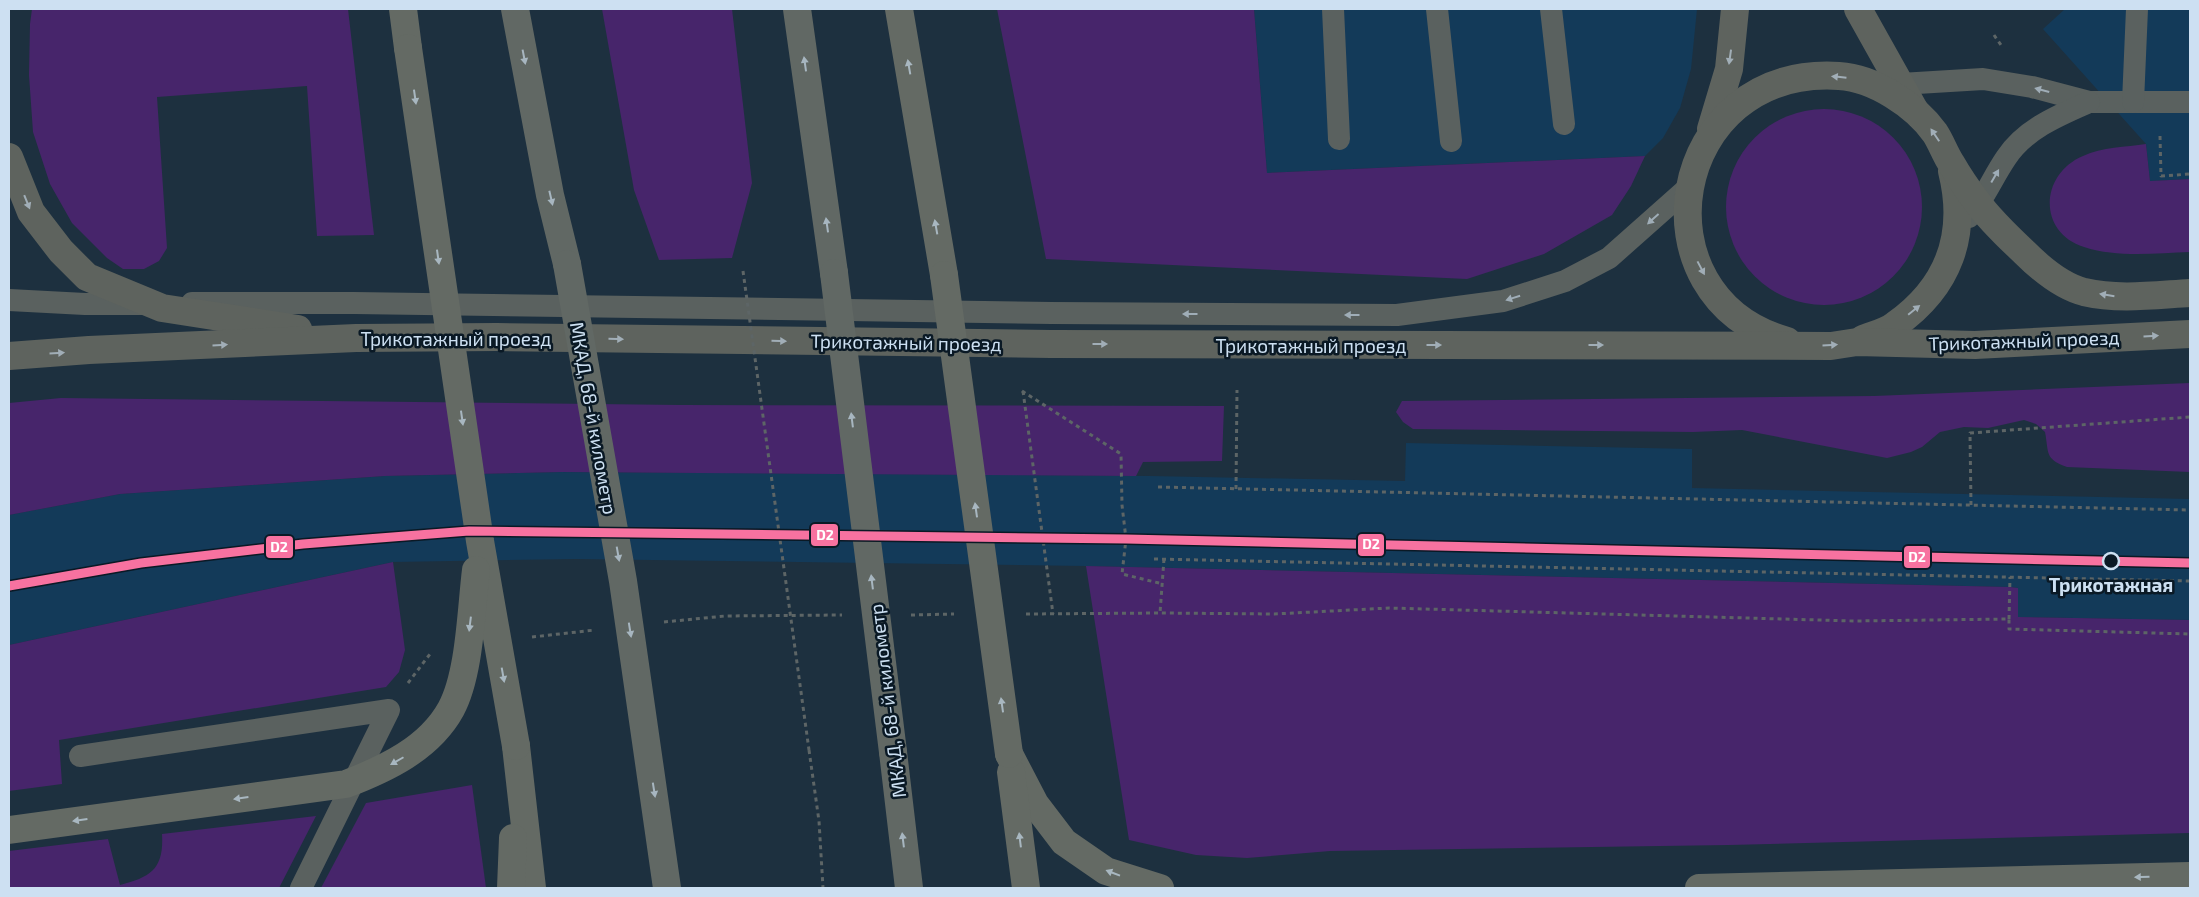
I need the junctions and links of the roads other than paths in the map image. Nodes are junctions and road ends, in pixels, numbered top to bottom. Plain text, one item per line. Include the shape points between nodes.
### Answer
1 (403, 9) edge
2 (515, 9) edge
3 (797, 9) edge
4 (899, 9) edge
5 (1333, 9) edge
6 (1437, 9) edge
7 (1551, 9) edge
8 (1735, 9) edge
9 (1858, 9) edge
10 (2132, 11) edge
11 (1890, 85) junction
12 (2089, 102) junction
13 (2133, 102) junction
14 (2190, 102) edge
15 (1564, 124) dead end
16 (1339, 139) dead end
17 (1708, 139) junction
18 (1451, 141) dead end
19 (9, 157) edge
20 (1950, 162) junction
21 (1689, 187) junction
22 (1979, 205) junction
23 (1958, 231) junction
24 (2190, 293) edge
25 (9, 300) edge
26 (153, 304) junction
27 (2190, 334) edge
28 (356, 338) junction
29 (1857, 342) junction
30 (1803, 345) junction
31 (9, 356) edge
32 (480, 541) junction
33 (516, 746) junction
34 (1009, 754) junction
35 (80, 756) dead end
36 (9, 830) edge
37 (2190, 876) edge
38 (301, 888) edge
39 (511, 888) edge
40 (532, 888) edge
41 (667, 888) edge
42 (909, 888) edge
43 (1026, 888) edge
44 (1160, 888) edge
45 (1699, 888) edge

1 -> 32 main road, bridge
2 -> 41 highway, МКАД, 68-й километр, bridge via 550,194 567,264 622,581
42 -> 3 highway, МКАД, 68-й километр, bridge via 834,273
34 -> 4 main road, bridge via 944,275
5 - 16 lane
6 - 18 lane
7 - 15 lane
8 -> 17 main road via 1729,69
9 - 11 main road, Трикотажный проезд
10 - 13 lane
12 -> 11 lane via 2032,87 1983,79
11 -> 17 main road, Трикотажный проезд via 1841,76 1802,76 1765,88 1732,109
20 -> 11 main road, Трикотажный проезд via 1936,134
12 - 13 lane
22 -> 12 lane via 2007,156 2029,133
13 - 14 lane
17 - 21 main road, Трикотажный проезд via 1696,162
19 -> 26 main road via 31,212 61,251 87,277
20 - 22 main road, Трикотажный проезд
20 - 23 main road, Трикотажный проезд via 1958,196
21 -> 26 lane via 1609,258 1565,281 1503,301 1398,315 354,303
21 -> 30 main road, Трикотажный проезд via 1688,223 1695,258 1713,290 1738,316 1769,336
22 - 23 lane
24 -> 22 main road, Трикотажный проезд via 2116,297 2083,292 2038,266
29 -> 23 main road, Трикотажный проезд via 1893,327 1924,302 1946,269
25 - 26 lane
26 - 28 main road
29 -> 27 main road, Трикотажный проезд via 1975,345
28 -> 30 main road, Трикотажный проезд via 1051,344
31 -> 28 main road, Трикотажный проезд
30 -> 29 main road, Трикотажный проезд
32 -> 33 main road, bridge
32 -> 36 main road, bridge via 461,682 450,710 432,733 408,754 379,771 346,784
33 - 39 main road
33 - 40 main road
43 -> 34 main road
44 -> 34 main road via 1106,871 1064,842 1035,804
35 - 38 lane via 389,710
37 -> 45 main road

